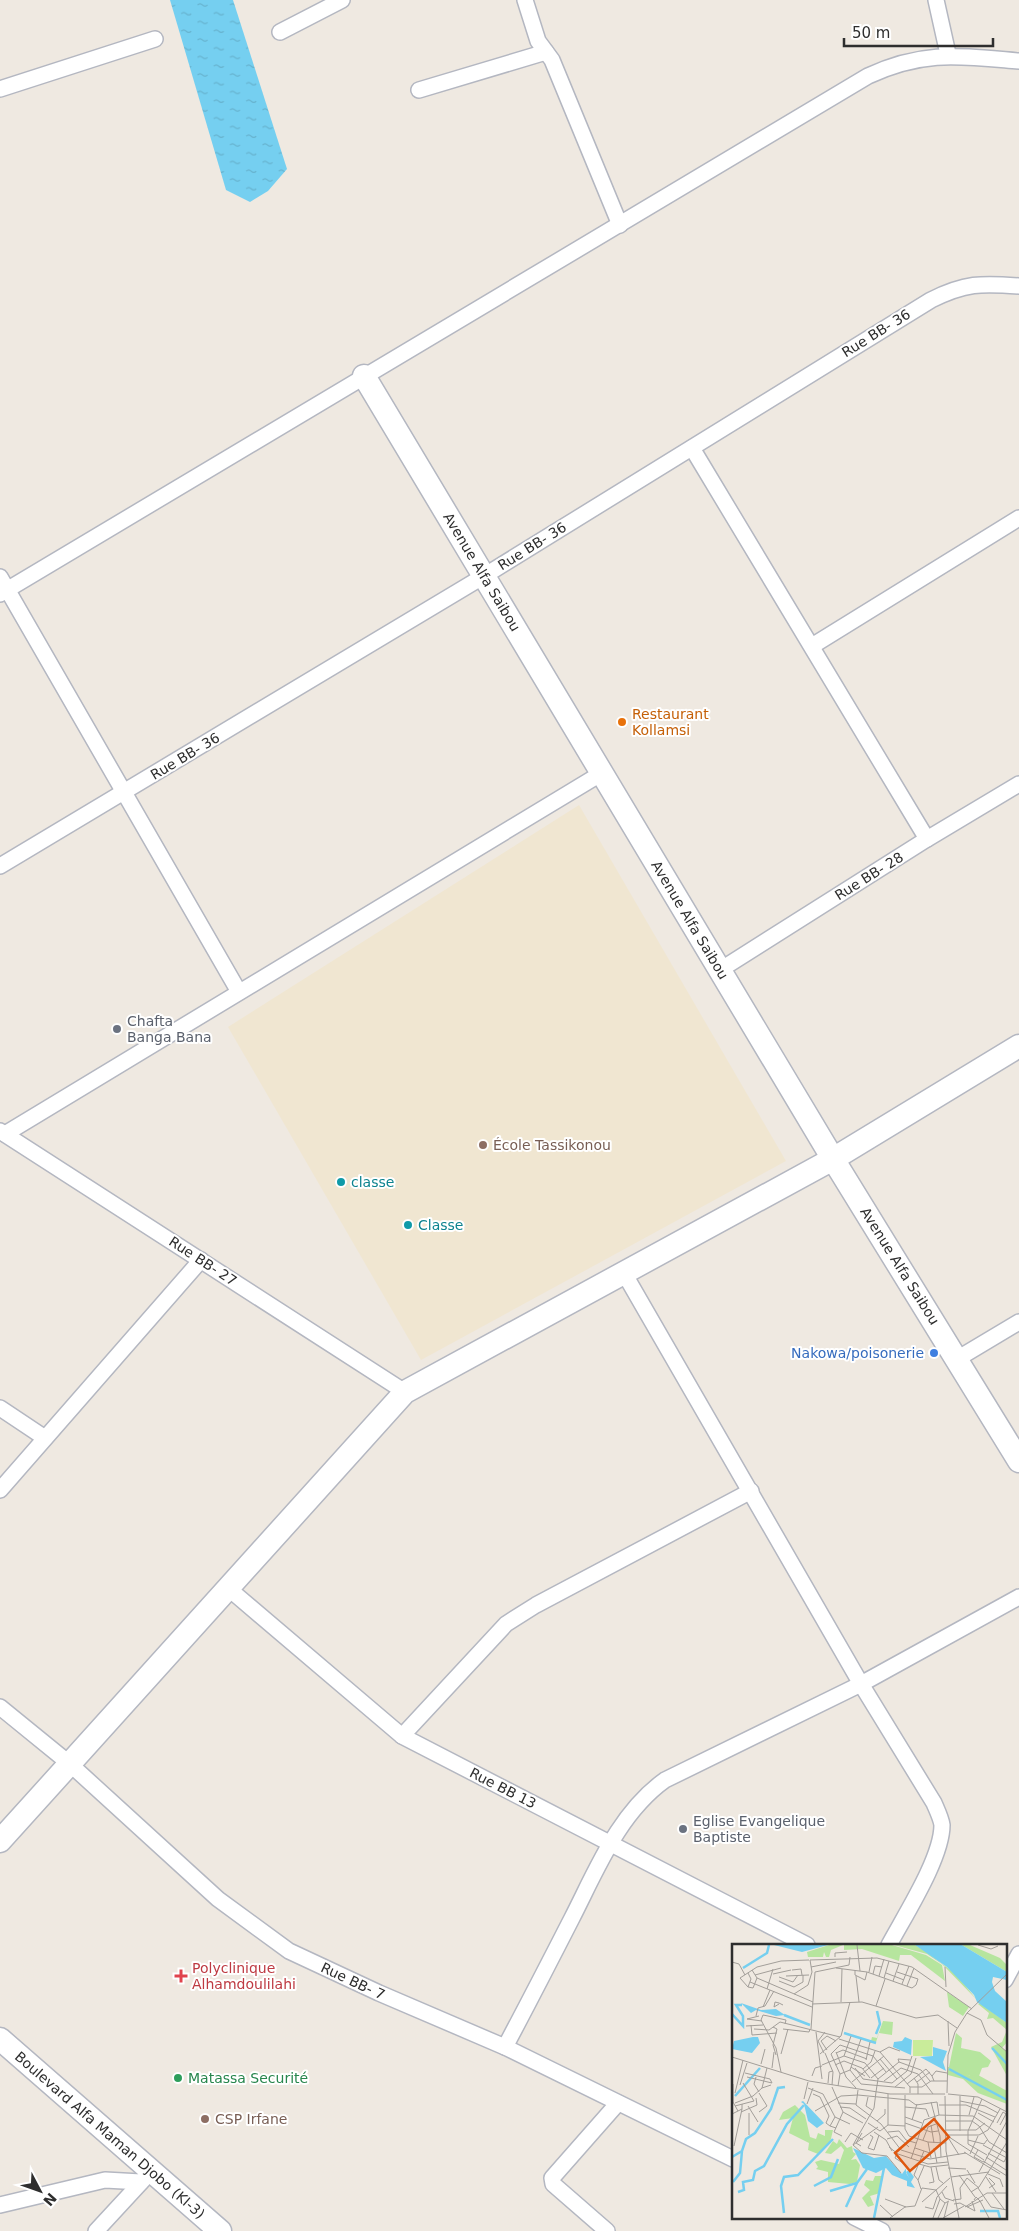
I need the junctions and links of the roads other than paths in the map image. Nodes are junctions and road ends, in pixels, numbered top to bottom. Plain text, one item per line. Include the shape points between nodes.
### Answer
1 (525, 0) edge
2 (936, 0) edge
3 (340, 1) edge
4 (280, 32) dead end
5 (155, 40) dead end
6 (546, 52) junction
7 (948, 54) junction
8 (1019, 61) edge
9 (0, 89) edge
10 (418, 90) dead end
11 (620, 224) junction
12 (1019, 286) edge
13 (364, 376) junction
14 (692, 448) junction
15 (1019, 518) edge
16 (484, 576) junction
17 (2, 587) edge
18 (812, 646) junction
19 (602, 772) junction
20 (1019, 784) edge
21 (123, 793) junction
22 (927, 839) junction
23 (0, 866) edge
24 (720, 970) junction
25 (240, 992) junction
26 (1019, 1046) edge
27 (2, 1132) edge
28 (833, 1159) junction
29 (201, 1260) junction
30 (624, 1273) junction
31 (1019, 1322) edge
32 (957, 1359) junction
33 (405, 1392) junction
34 (0, 1408) edge
35 (45, 1438) junction
36 (1019, 1461) edge
37 (0, 1490) edge
38 (751, 1491) junction
39 (228, 1588) junction
40 (1019, 1597) edge
41 (861, 1684) junction
42 (0, 1707) edge
43 (402, 1736) junction
44 (70, 1764) junction
45 (0, 1841) edge
46 (610, 1843) junction
47 (805, 1944) edge
48 (890, 1944) edge
49 (1019, 1954) edge
50 (1006, 1978) edge
51 (0, 2039) edge
52 (506, 2047) junction
53 (618, 2103) junction
54 (732, 2158) edge
55 (147, 2176) junction
56 (0, 2205) edge
57 (857, 2218) edge
58 (880, 2225) edge
59 (96, 2231) edge
60 (220, 2231) edge
61 (607, 2231) edge

1 - 6 street via 538,41
2 - 7 street
3 - 4 street
5 - 9 street
6 - 10 street
6 - 11 street
7 - 8 street
7 - 11 street via 893,64 868,76
11 - 13 street
12 - 14 street, Rue BB- 36 via 982,283 954,289 930,300
13 - 16 street, Avenue Alfa Saibou
13 - 17 street
14 - 16 street, Rue BB- 36
14 - 18 street
15 - 18 street
16 - 19 street, Avenue Alfa Saibou
16 - 21 street, Rue BB- 36
17 - 21 street
18 - 22 street
19 - 24 street, Avenue Alfa Saibou
19 - 25 street
20 - 22 street, Rue BB- 28
21 - 23 street, Rue BB- 36
21 - 25 street
22 - 24 street, Rue BB- 28
24 - 28 street, Avenue Alfa Saibou
25 - 27 street
26 - 28 street
27 - 29 street, Rue BB- 27
28 - 30 street
28 - 32 street, Avenue Alfa Saibou
29 - 33 street, Rue BB- 27
29 - 35 street
30 - 33 street
30 - 38 street
31 - 32 street
32 - 36 street, Avenue Alfa Saibou
33 - 39 street
34 - 35 street
35 - 37 street
38 - 41 street
38 - 43 street via 506,1624
39 - 43 street, Rue BB 13
39 - 44 street
40 - 41 street
41 - 46 street via 665,1780 636,1806
41 - 48 street via 934,1803 942,1823 940,1842 927,1874
42 - 44 street, Rue BB- 7
43 - 46 street, Rue BB 13
44 - 45 street
44 - 52 street, Rue BB- 7 via 218,1899 289,1951
46 - 47 street, Rue BB 13
46 - 52 street
49 - 50 street
51 - 55 street, Boulevard Alfa Maman Djobo (KI-3)
52 - 53 street, Rue BB- 7
53 - 54 street, Rue BB- 7
53 - 61 street via 552,2178 552,2184
55 - 56 street via 105,2180
55 - 59 street
55 - 60 street, Boulevard Alfa Maman Djobo (KI-3)
57 - 58 street

